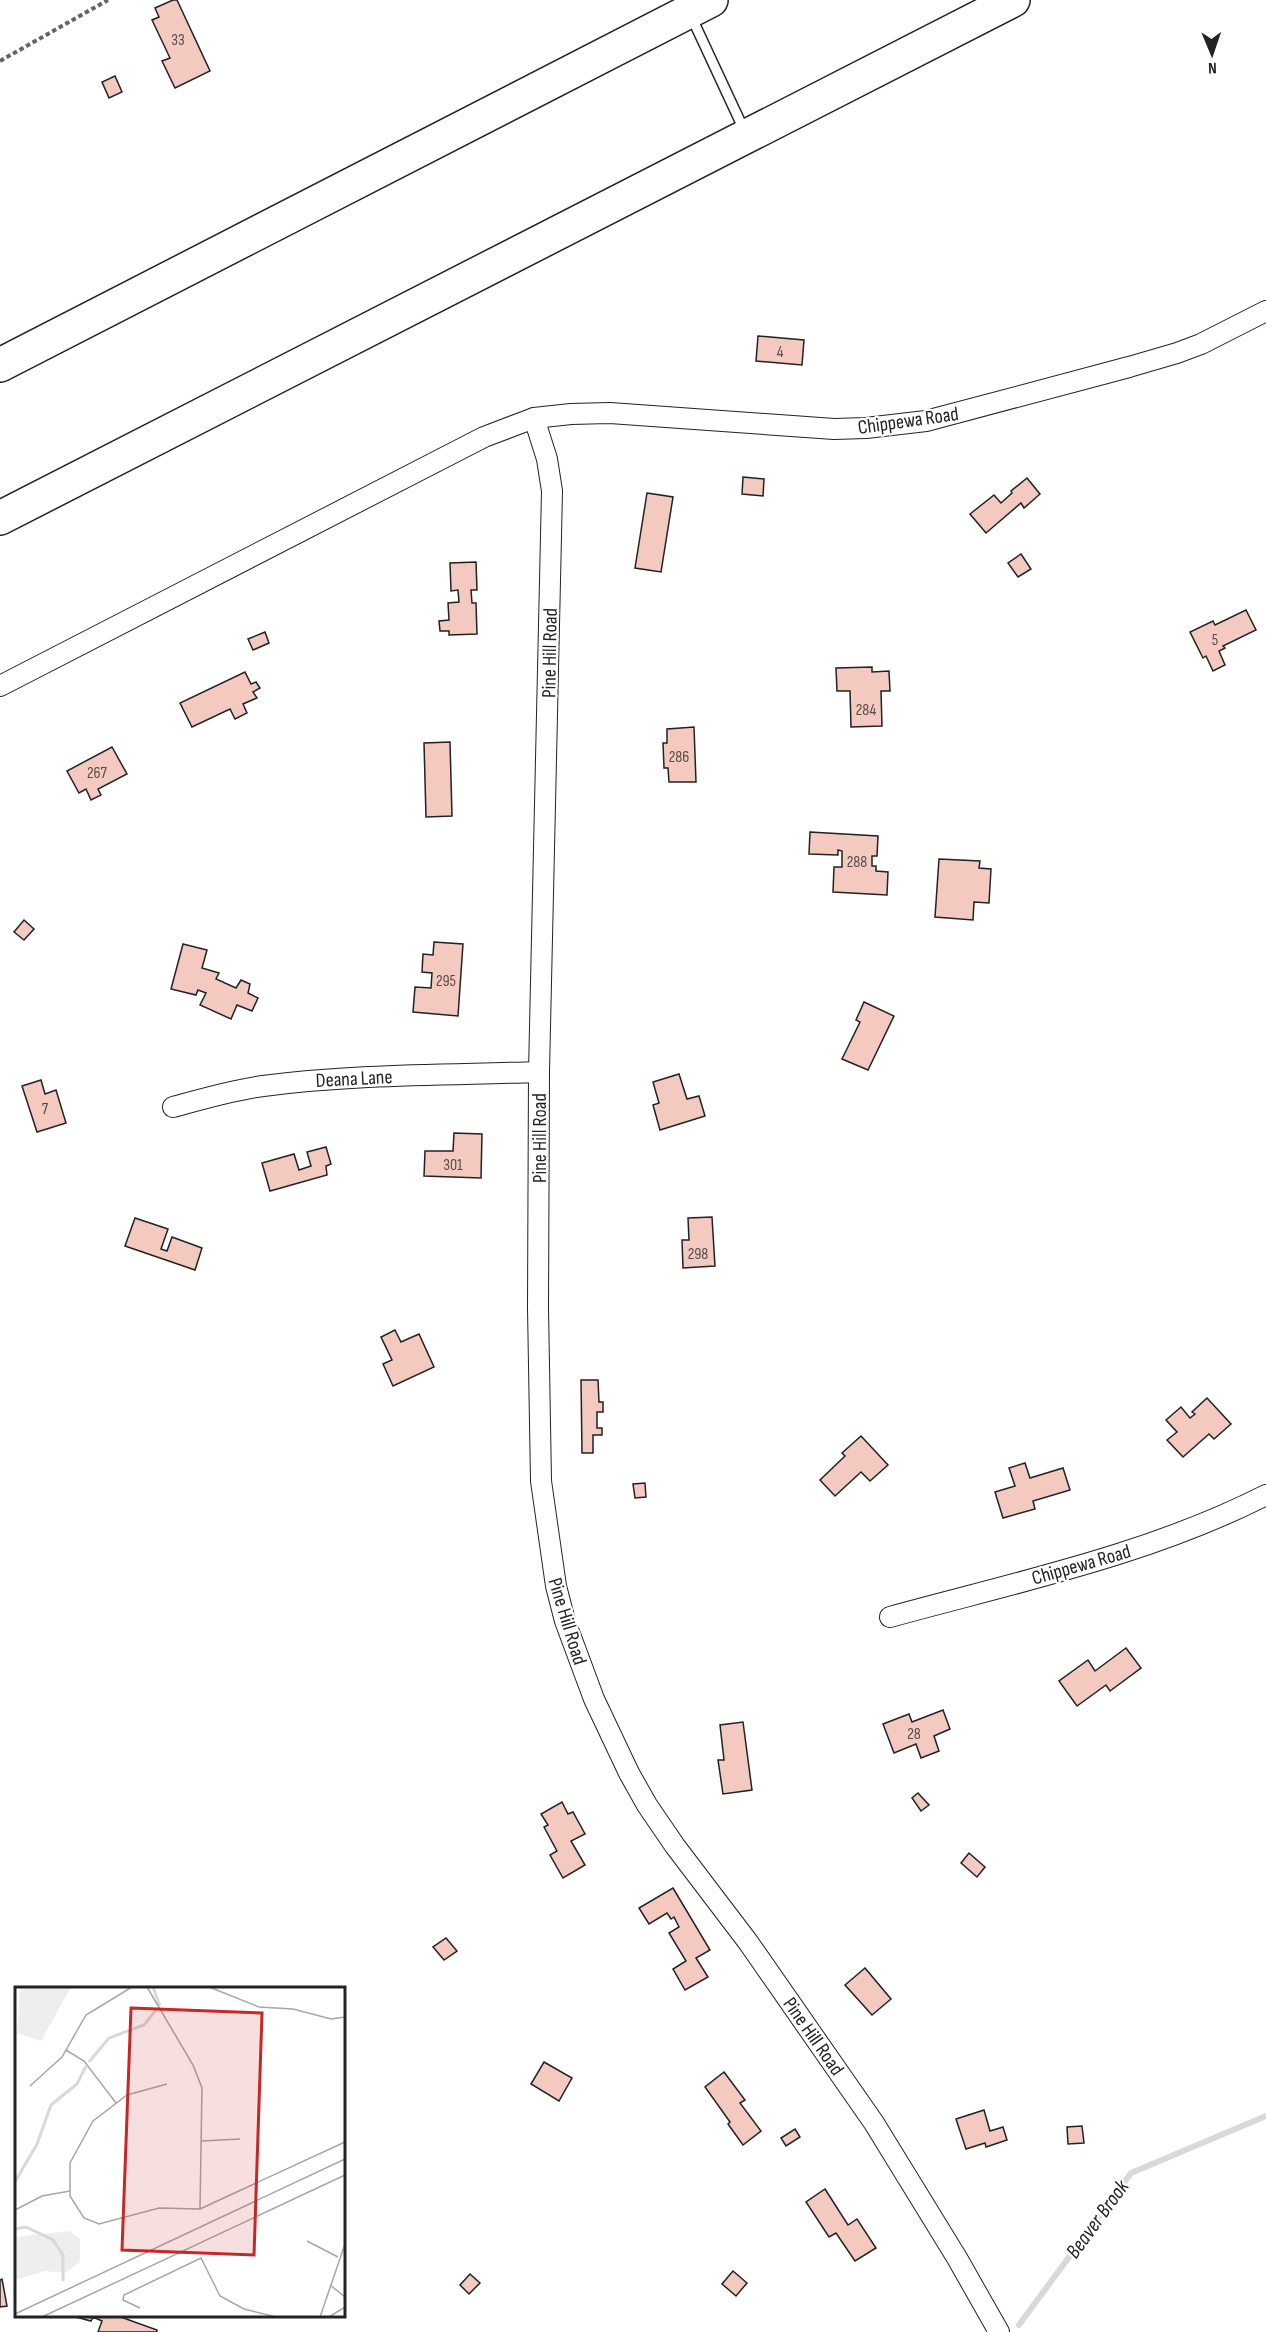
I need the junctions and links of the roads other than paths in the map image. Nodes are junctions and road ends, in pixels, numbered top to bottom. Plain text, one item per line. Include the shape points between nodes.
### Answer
1 (1013, 0) edge
2 (700, 6) edge
3 (747, 136) junction
4 (1266, 311) edge
5 (0, 365) edge
6 (534, 418) junction
7 (0, 518) edge
8 (0, 686) edge
9 (539, 1072) junction
10 (173, 1107) dead end
11 (1266, 1495) edge
12 (890, 1617) dead end
13 (999, 2332) edge

1 - 3 highway
2 - 3 lane
2 - 5 highway
3 - 7 highway
4 - 6 street, Chippewa Road via 1177,353 916,423 834,429 610,413
6 - 8 street via 484,437
6 - 9 street, Pine Hill Road via 547,459 552,500
9 - 10 street, Deana Lane via 329,1079 261,1086
9 - 13 street, Pine Hill Road via 541,1481 555,1586 579,1661 611,1737 647,1805 874,2123
11 - 12 street, Chippewa Road via 1150,1545

